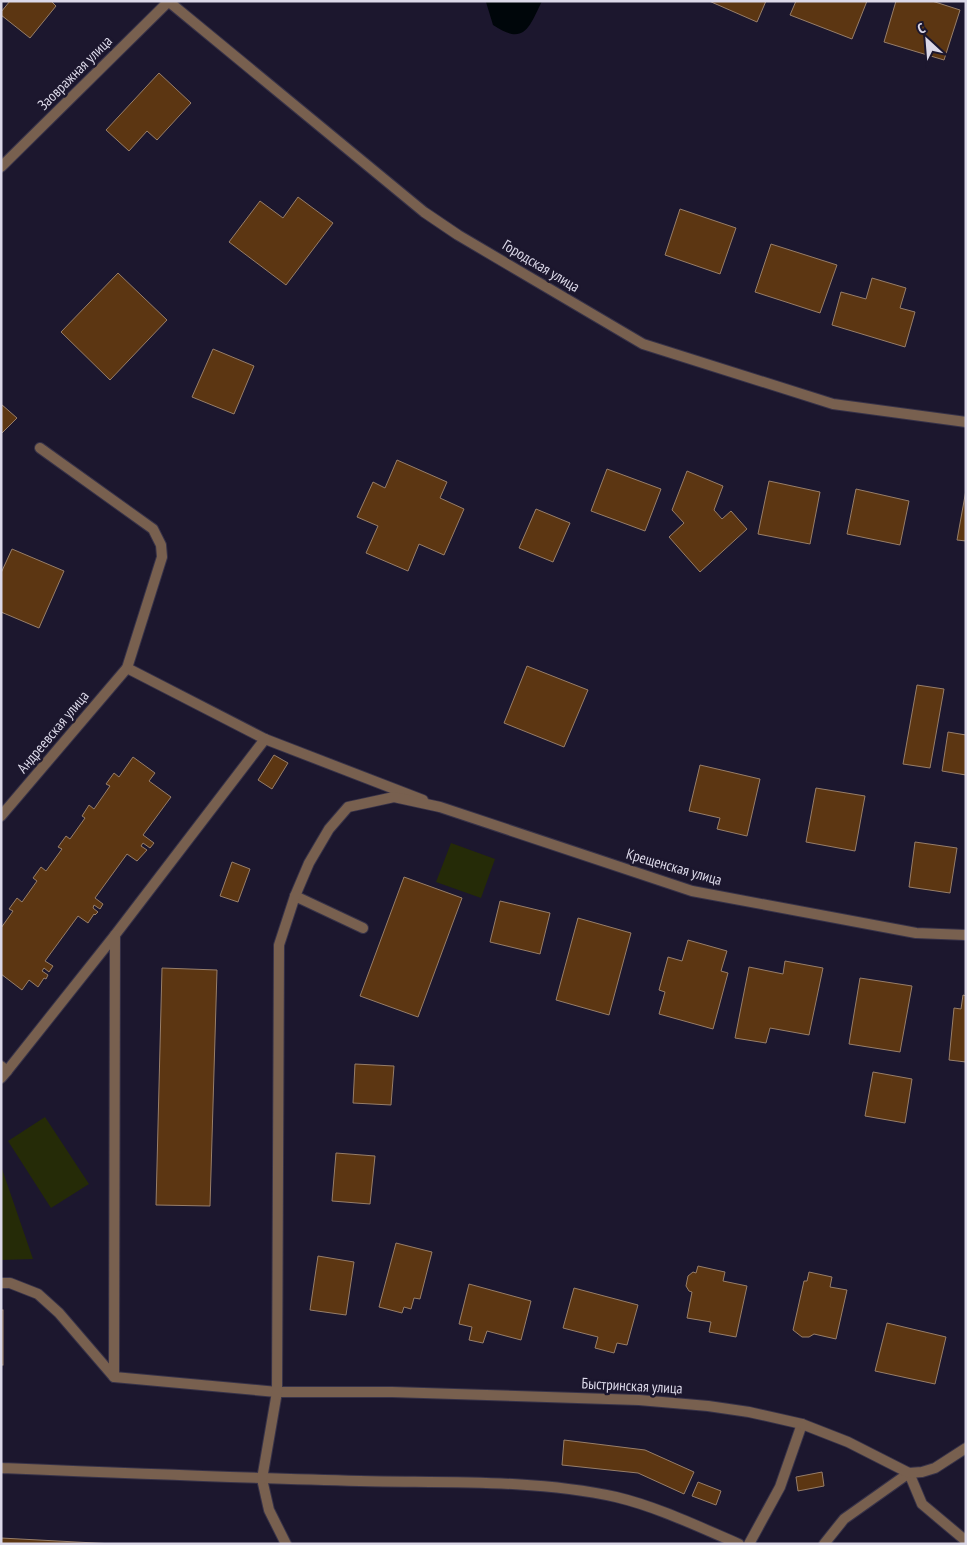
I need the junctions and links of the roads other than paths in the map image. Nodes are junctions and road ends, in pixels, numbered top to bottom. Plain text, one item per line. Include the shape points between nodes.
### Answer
1 (169, 1) edge
2 (1, 167) edge
3 (966, 422) edge
4 (40, 448) dead end
5 (127, 668) junction
6 (266, 739) junction
7 (440, 807) junction
8 (1, 816) edge
9 (295, 896) junction
10 (363, 928) dead end
11 (115, 935) junction
12 (966, 935) edge
13 (3, 1072) edge
14 (1, 1283) edge
15 (114, 1377) junction
16 (277, 1392) junction
17 (802, 1424) junction
18 (966, 1448) edge
19 (1, 1468) edge
20 (909, 1474) junction
21 (262, 1479) junction
22 (966, 1541) edge
23 (286, 1544) edge
24 (739, 1544) edge
25 (749, 1544) edge
26 (824, 1544) edge

1 - 2 street, Заовражная улица
1 - 3 street, Городская улица via 424,212 643,344 832,404
4 - 5 street via 153,530 161,545 162,557
5 - 6 street
5 - 8 street, Андреевская улица
6 - 7 street
6 - 11 street
7 - 9 street via 394,797 348,807 329,829
7 - 12 street, Крещенская улица via 692,891 916,933
9 - 10 street
9 - 16 street via 279,944
11 - 13 street
11 - 15 street
14 - 15 street via 10,1283 38,1294 59,1313
15 - 16 street, Быстринская улица
16 - 17 street, Быстринская улица via 639,1400 750,1412
16 - 21 street
17 - 20 street, Быстринская улица via 848,1442
17 - 25 street via 780,1487
18 - 20 street via 935,1468
19 - 21 street
20 - 22 street via 922,1504
20 - 26 street via 844,1520
21 - 23 street via 269,1510
21 - 24 street via 523,1485 578,1490 656,1510

